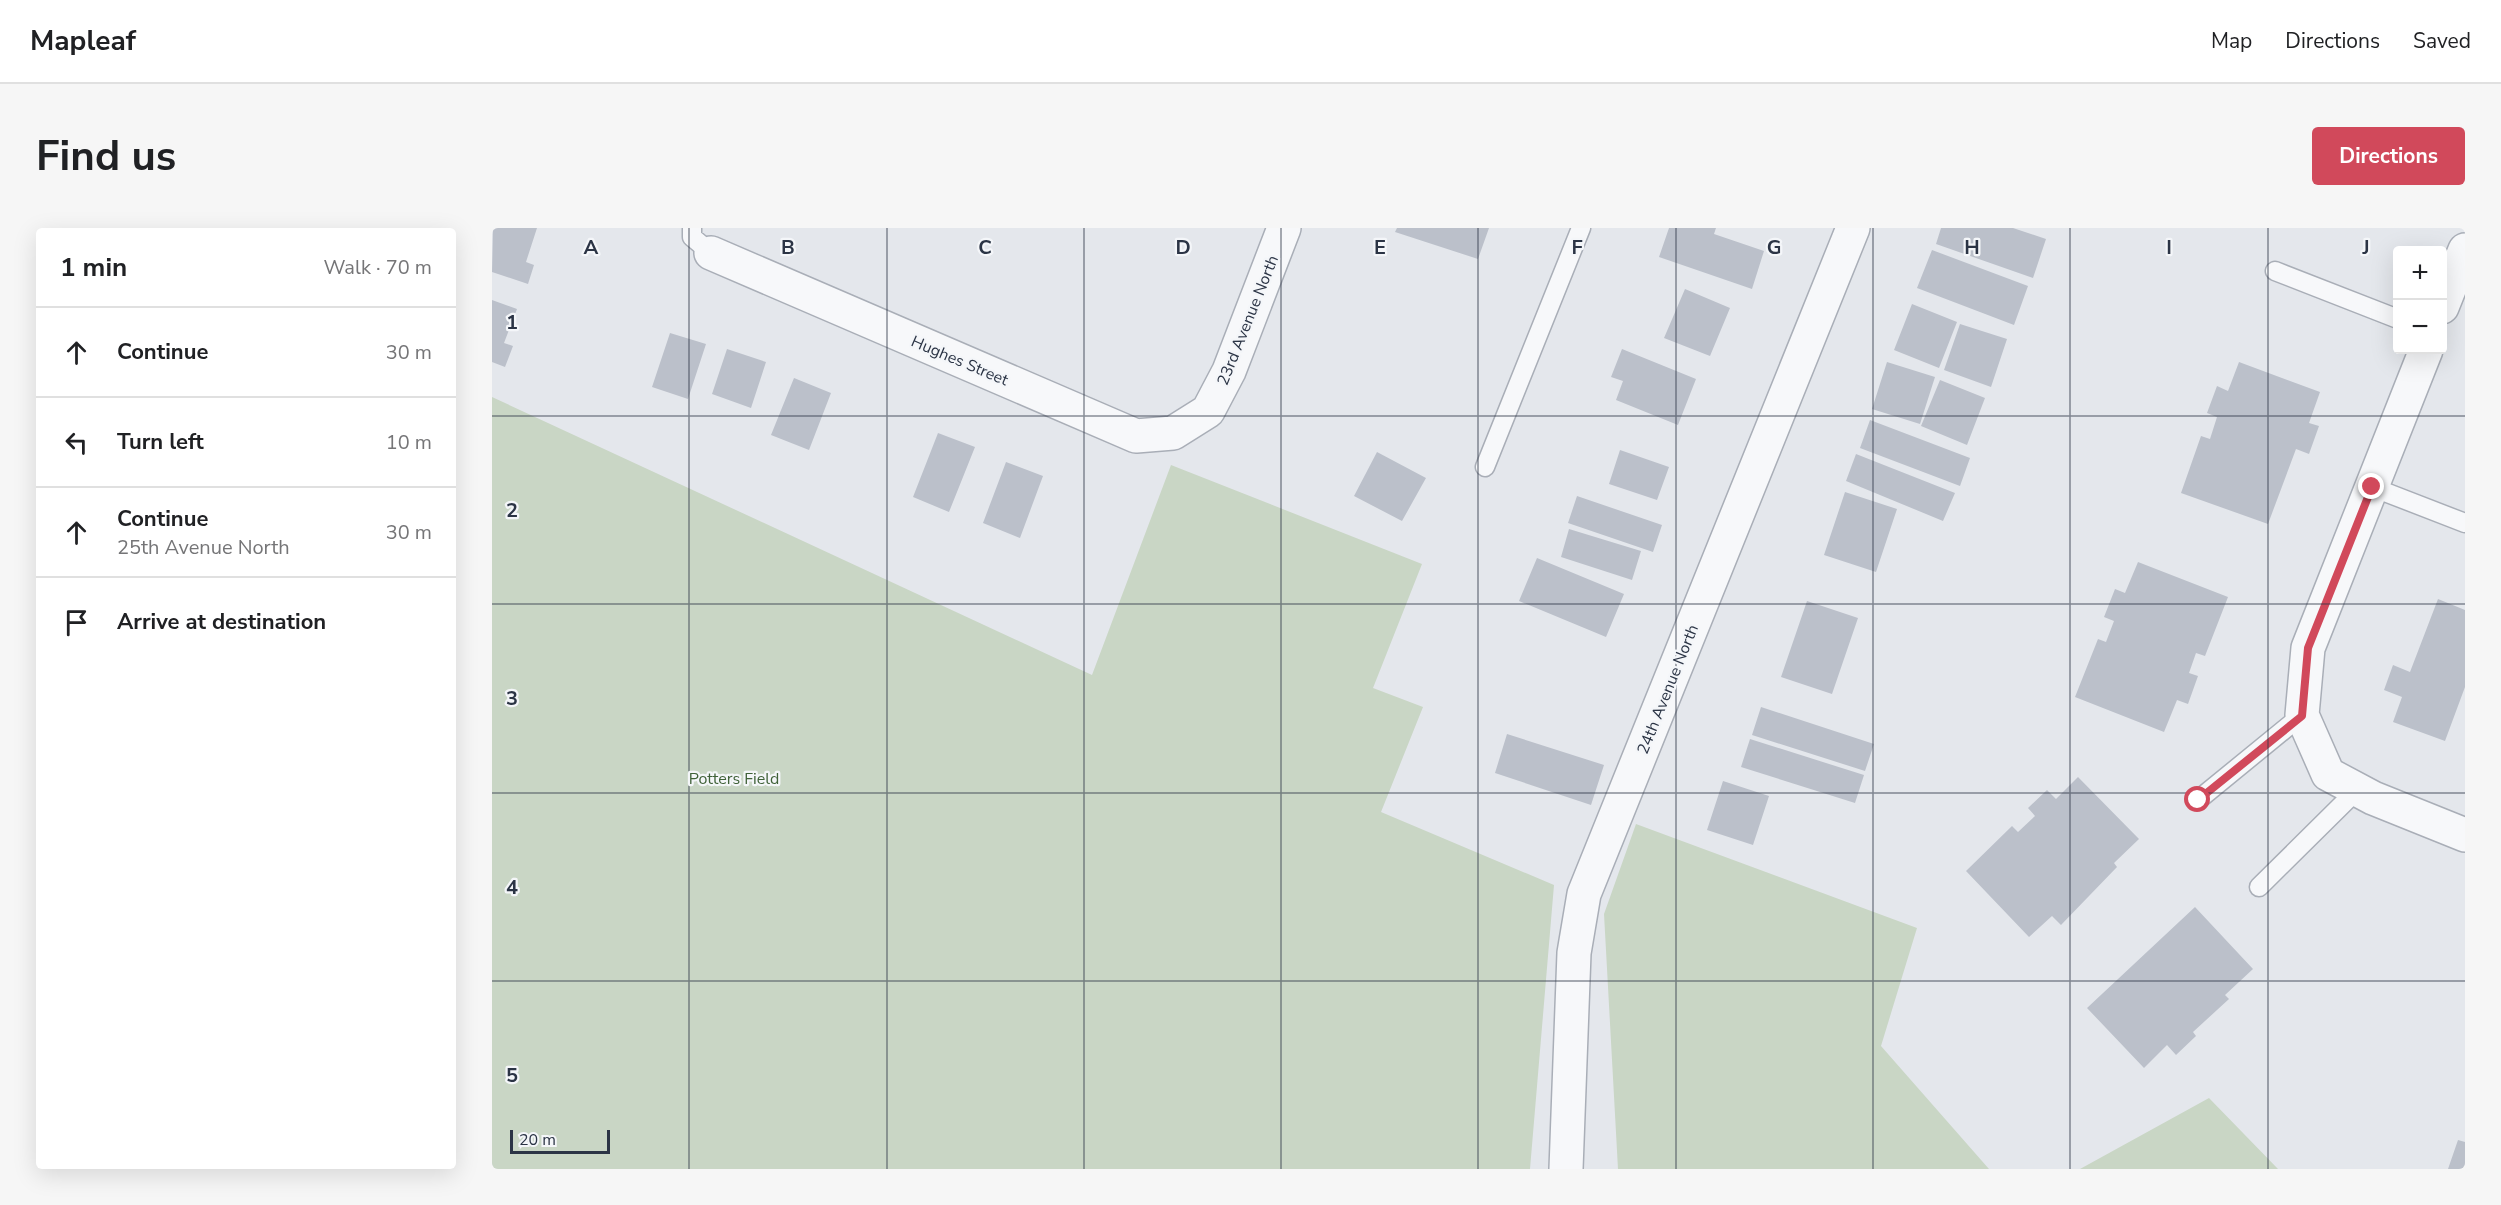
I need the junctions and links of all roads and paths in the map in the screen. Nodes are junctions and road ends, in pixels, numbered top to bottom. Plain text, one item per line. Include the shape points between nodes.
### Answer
1 (1284, 228) edge
2 (1581, 228) edge
3 (1853, 228) edge
4 (701, 241) edge
5 (2465, 250) edge
6 (2276, 272) dead end
7 (2445, 300) edge
8 (2393, 317) edge
9 (2424, 354) edge
10 (1208, 411) joint
11 (1485, 467) dead end
12 (2372, 487) junction
13 (2465, 523) edge
14 (2302, 716) junction
15 (2357, 790) junction
16 (2198, 800) dead end
17 (2465, 835) edge
18 (2259, 887) dead end
19 (1566, 1169) edge

1 - 10 street, 23rd Avenue North via 1229,370
2 - 11 lane
3 - 19 street, 24th Avenue North via 1584,894 1574,953
4 - 10 street, Hughes Street via 1136,436 1173,434
5 - 7 street
6 - 8 lane
9 - 12 street
12 - 13 lane
12 - 14 street via 2308,648
14 - 15 street via 2328,774
14 - 16 lane
15 - 17 street
15 - 18 lane

